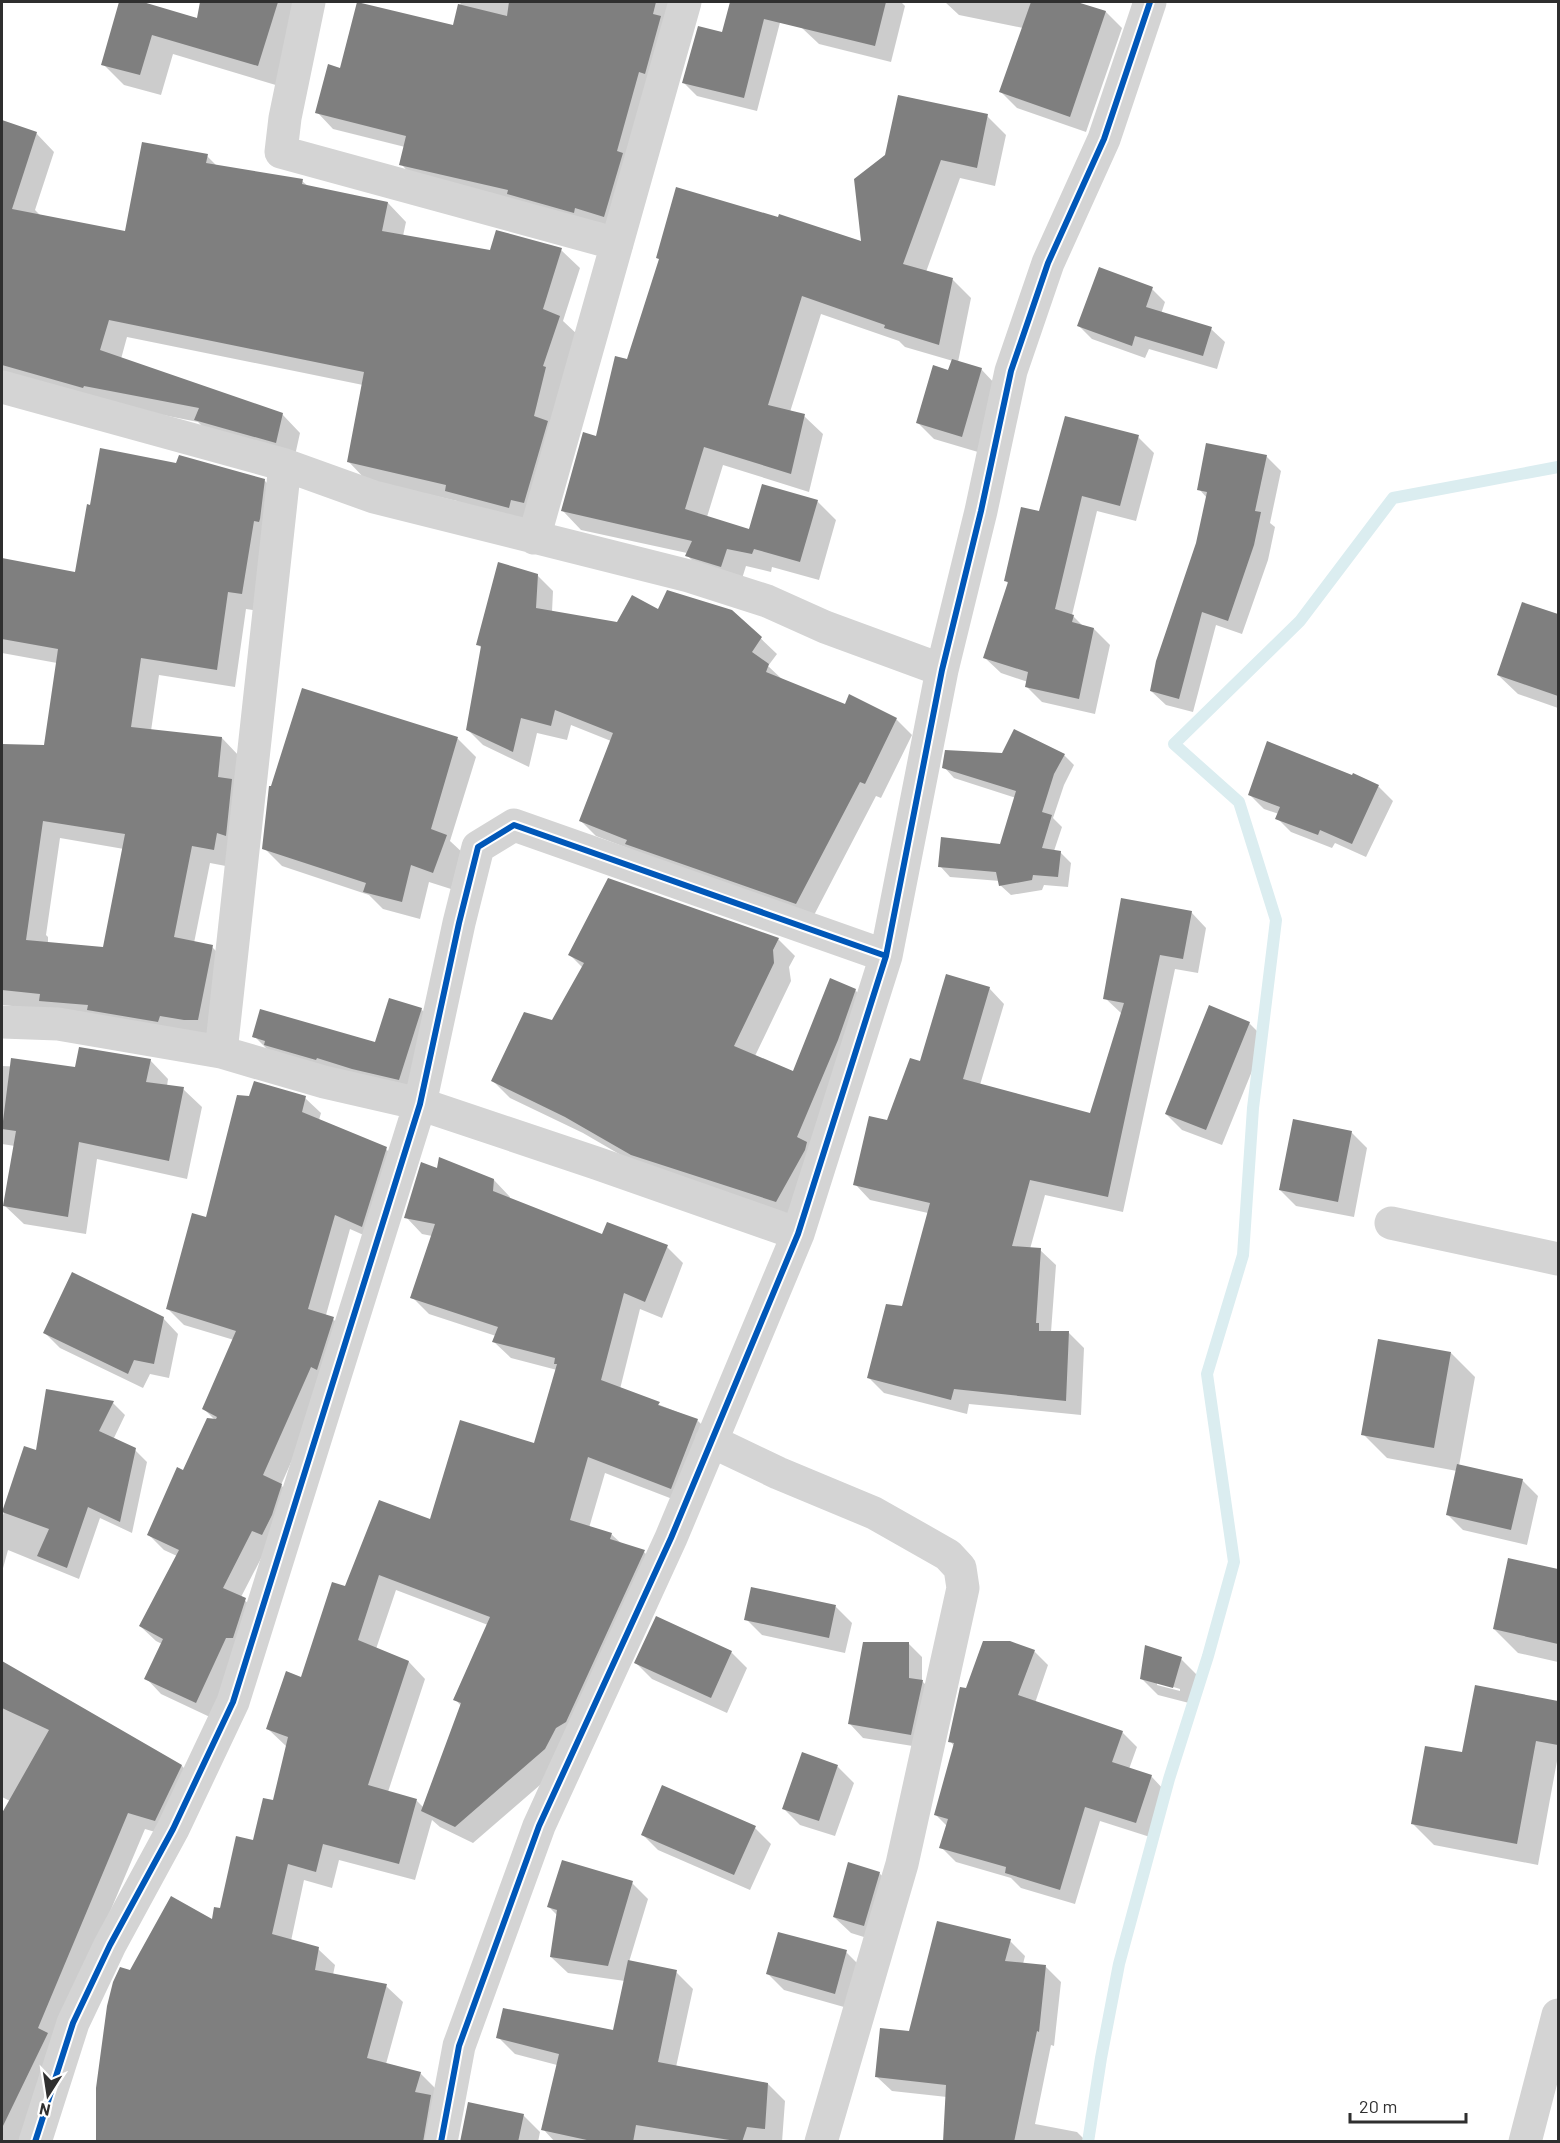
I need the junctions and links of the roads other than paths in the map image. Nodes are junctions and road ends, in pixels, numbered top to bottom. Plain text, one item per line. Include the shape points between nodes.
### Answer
1 (309, 2) edge
2 (685, 2) edge
3 (1150, 2) edge
4 (617, 244) junction
5 (2, 387) edge
6 (285, 465) junction
7 (534, 538) junction
8 (942, 670) junction
9 (886, 956) junction
10 (2, 1022) edge
11 (221, 1052) junction
12 (420, 1104) junction
13 (1391, 1222) dead end
14 (798, 1234) junction
15 (1558, 1259) edge
16 (711, 1442) junction
17 (1558, 2015) edge
18 (35, 2142) edge
19 (441, 2142) edge
20 (821, 2142) edge
21 (1524, 2142) edge

1 - 4 street via 280,152
2 - 4 street
3 - 8 street via 1104,139 1048,263 1011,371
4 - 7 street
5 - 6 street
6 - 7 street via 374,496
6 - 11 street
7 - 8 street via 689,576 767,601
8 - 9 street
9 - 12 street via 514,825 478,847
9 - 14 street
10 - 11 street via 58,1024
11 - 12 street
12 - 14 street
12 - 18 street via 233,1702 173,1829 73,2022
13 - 15 street
14 - 16 street
16 - 19 street via 539,1826 459,2046
16 - 20 street via 874,1513 948,1555 960,1568 963,1588 902,1864
17 - 21 street

